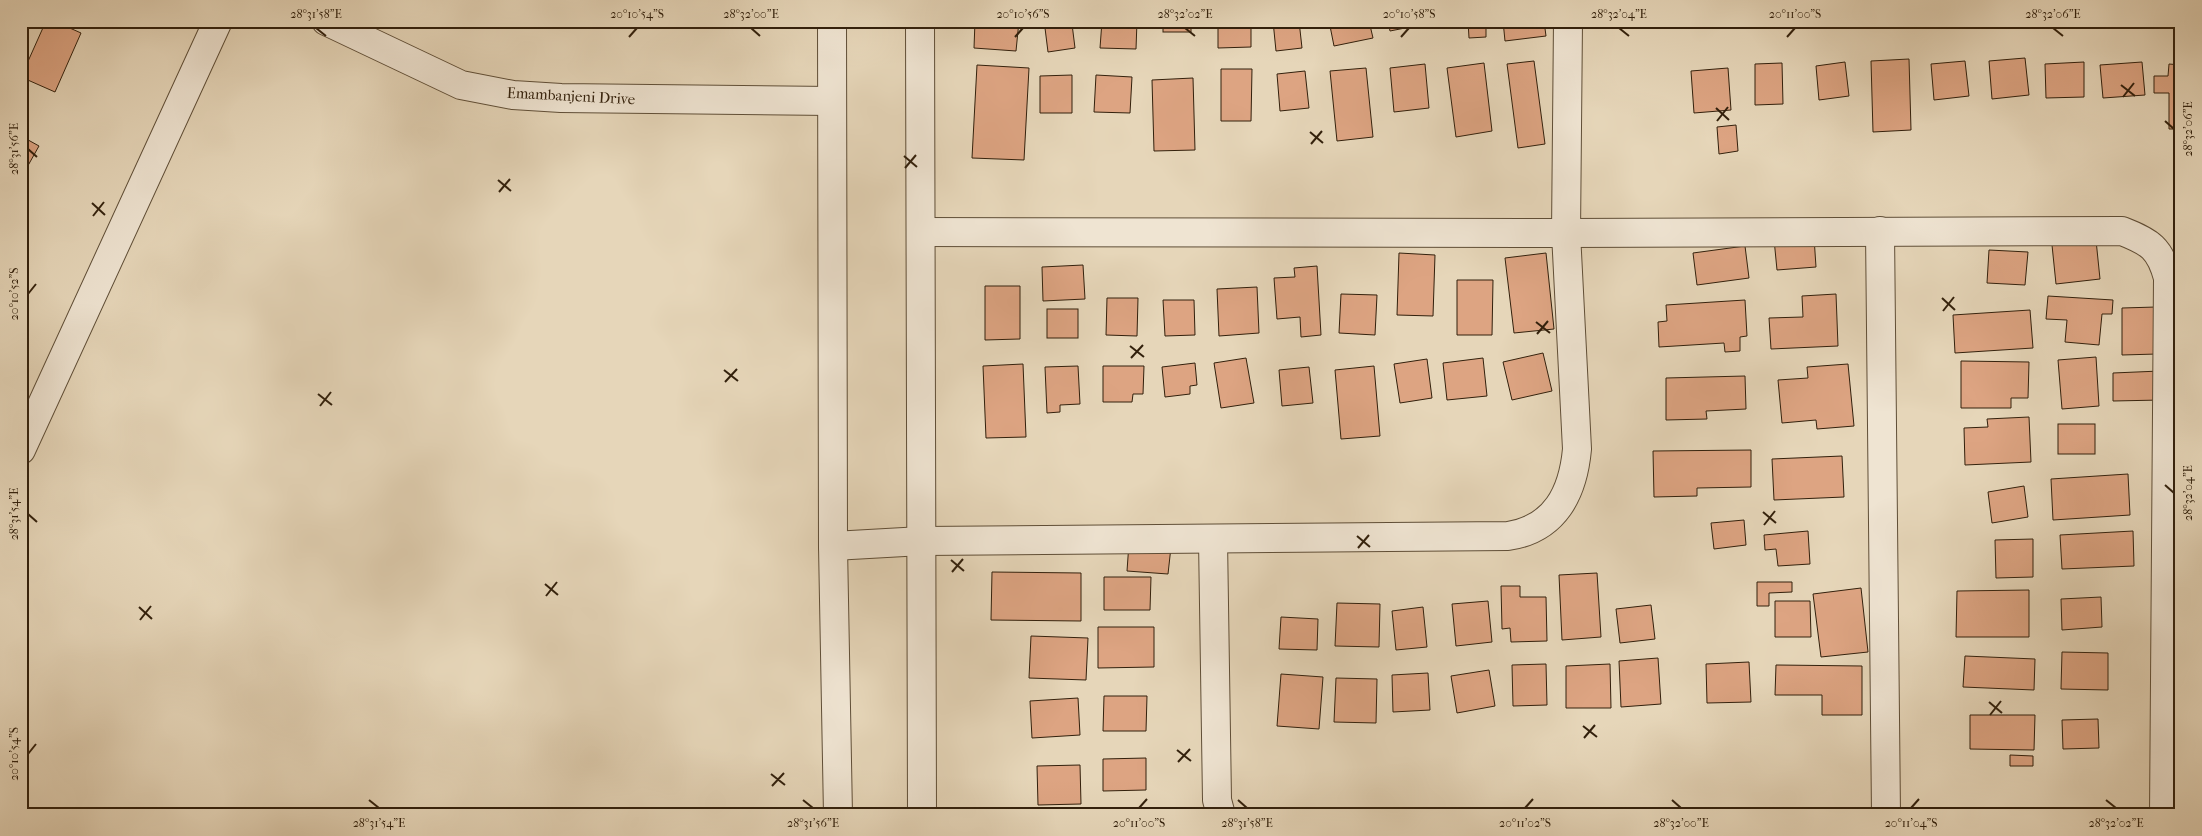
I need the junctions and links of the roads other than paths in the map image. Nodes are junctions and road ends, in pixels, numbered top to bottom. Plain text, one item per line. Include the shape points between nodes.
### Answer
1 (218, 21) edge
2 (326, 21) edge
3 (832, 21) edge
4 (920, 21) edge
5 (1568, 21) edge
6 (831, 101) junction
7 (1880, 231) junction
8 (921, 232) junction
9 (1566, 233) junction
10 (21, 450) edge
11 (1213, 539) junction
12 (922, 542) junction
13 (832, 546) junction
14 (838, 815) edge
15 (922, 815) edge
16 (1221, 815) edge
17 (1886, 815) edge
18 (2164, 815) edge

1 - 10 street
2 - 6 street, Emambanjeni Drive via 461,85 513,95
3 - 6 street
4 - 8 street
5 - 9 street
6 - 13 street
7 - 9 street
7 - 17 street
7 - 18 street via 2122,231 2153,246 2164,261 2168,278
8 - 9 street
8 - 12 street
9 - 11 street via 1578,449 1570,488 1562,504 1547,519 1519,535 1508,536
11 - 12 street
11 - 16 street via 1217,800
12 - 13 street
12 - 15 street
13 - 14 street

